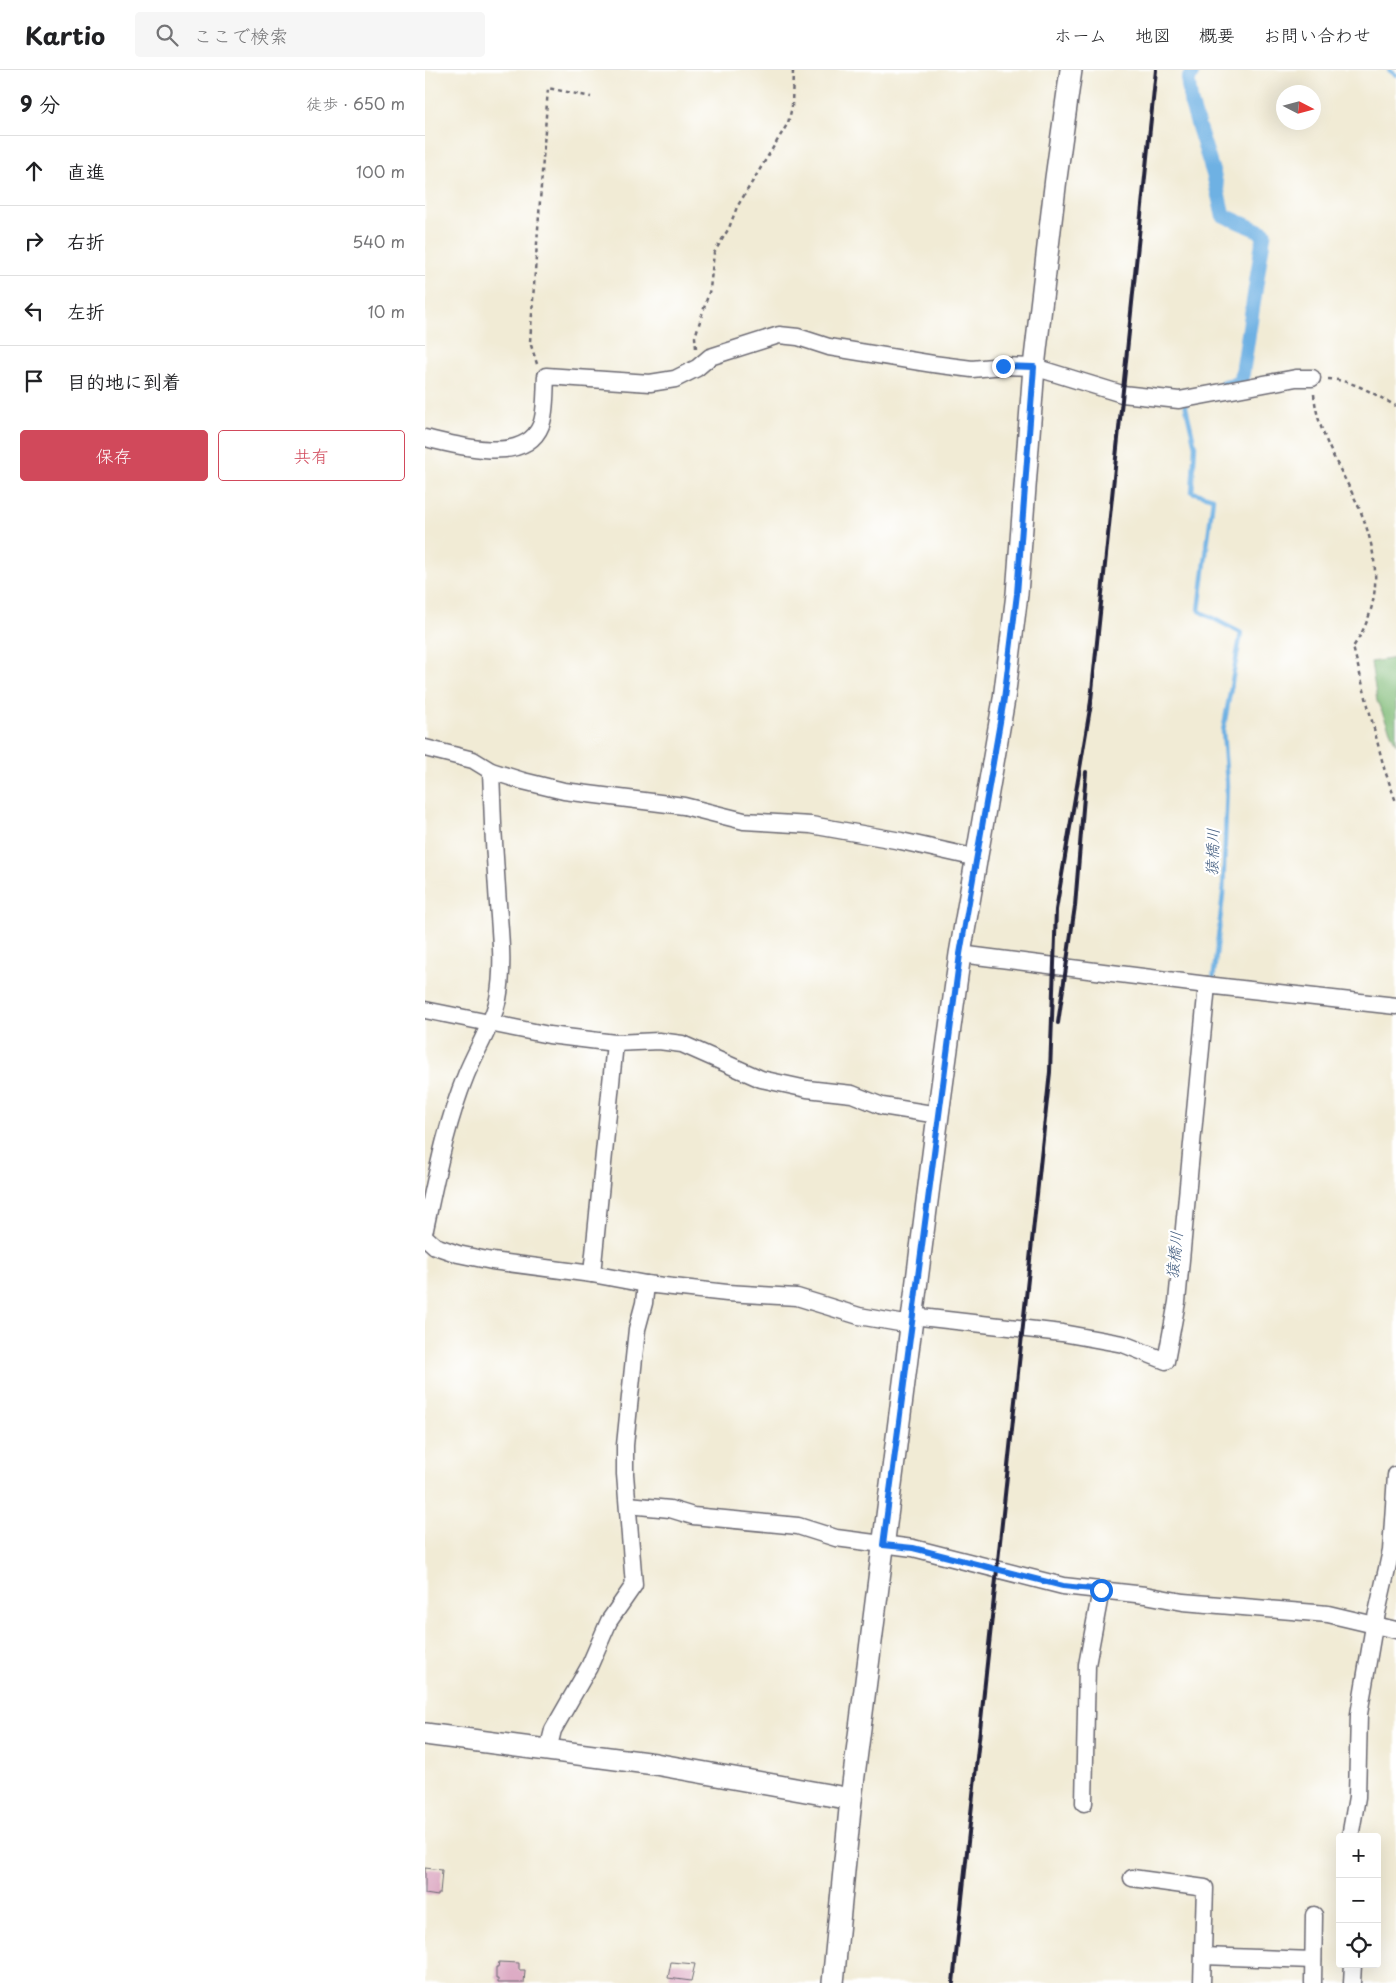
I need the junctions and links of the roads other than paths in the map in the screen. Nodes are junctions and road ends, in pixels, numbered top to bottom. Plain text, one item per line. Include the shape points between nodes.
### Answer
1 (1071, 70) edge
2 (1034, 367) junction
3 (1313, 378) road end
4 (425, 438) edge
5 (425, 748) edge
6 (491, 771) junction
7 (977, 858) junction
8 (960, 954) junction
9 (1211, 986) junction
10 (1396, 1006) edge
11 (425, 1010) edge
12 (491, 1024) junction
13 (615, 1043) junction
14 (938, 1115) junction
15 (425, 1229) edge
16 (425, 1237) edge
17 (592, 1274) junction
18 (646, 1284) junction
19 (911, 1320) junction
20 (1396, 1475) edge
21 (628, 1505) junction
22 (883, 1545) junction
23 (1101, 1590) junction
24 (1374, 1626) junction
25 (1396, 1630) edge
26 (425, 1734) edge
27 (548, 1750) junction
28 (851, 1799) junction
29 (1084, 1803) dead end
30 (1351, 1833) edge
31 (1132, 1878) dead end
32 (1314, 1915) dead end
33 (1203, 1956) junction
34 (1313, 1960) junction
35 (1353, 1968) edge
36 (833, 1983) edge
37 (1203, 1983) edge
38 (1313, 1983) edge
39 (1352, 1983) edge

1 - 2 street
2 - 3 street via 1122,394 1183,399 1296,378
2 - 4 street via 972,369 779,335 710,357 675,379 650,383 546,376 541,424 535,436 511,448 471,448
2 - 7 street via 1017,594 1004,699
5 - 6 street via 473,760
6 - 7 street via 564,791 684,806 744,821 811,825
6 - 12 street via 500,940 498,998
7 - 8 street
8 - 9 street
8 - 14 street
9 - 10 street
9 - 19 street via 1177,1302 1165,1361 1123,1344 1071,1335
11 - 12 street
12 - 13 street
12 - 15 street via 454,1109
13 - 14 street via 682,1044 761,1080 852,1094 882,1106
13 - 17 street
14 - 19 street
16 - 17 street via 435,1246 458,1254
17 - 18 street
18 - 19 street via 797,1297 859,1316
18 - 21 street via 637,1329 625,1444
19 - 22 street
20 - 24 street via 1391,1550
21 - 22 street via 670,1509 693,1516 799,1526 836,1538
21 - 27 street via 633,1586 609,1621 589,1667 553,1730
22 - 23 street via 913,1548 1063,1586
22 - 28 street
23 - 24 street via 1183,1602 1328,1614
23 - 29 street via 1087,1665
24 - 25 street
24 - 30 street via 1359,1714 1357,1797
26 - 27 street
27 - 28 street via 655,1764
28 - 36 street
31 - 33 street via 1205,1888
32 - 34 street
33 - 34 street
33 - 37 street
34 - 38 street
35 - 39 street

